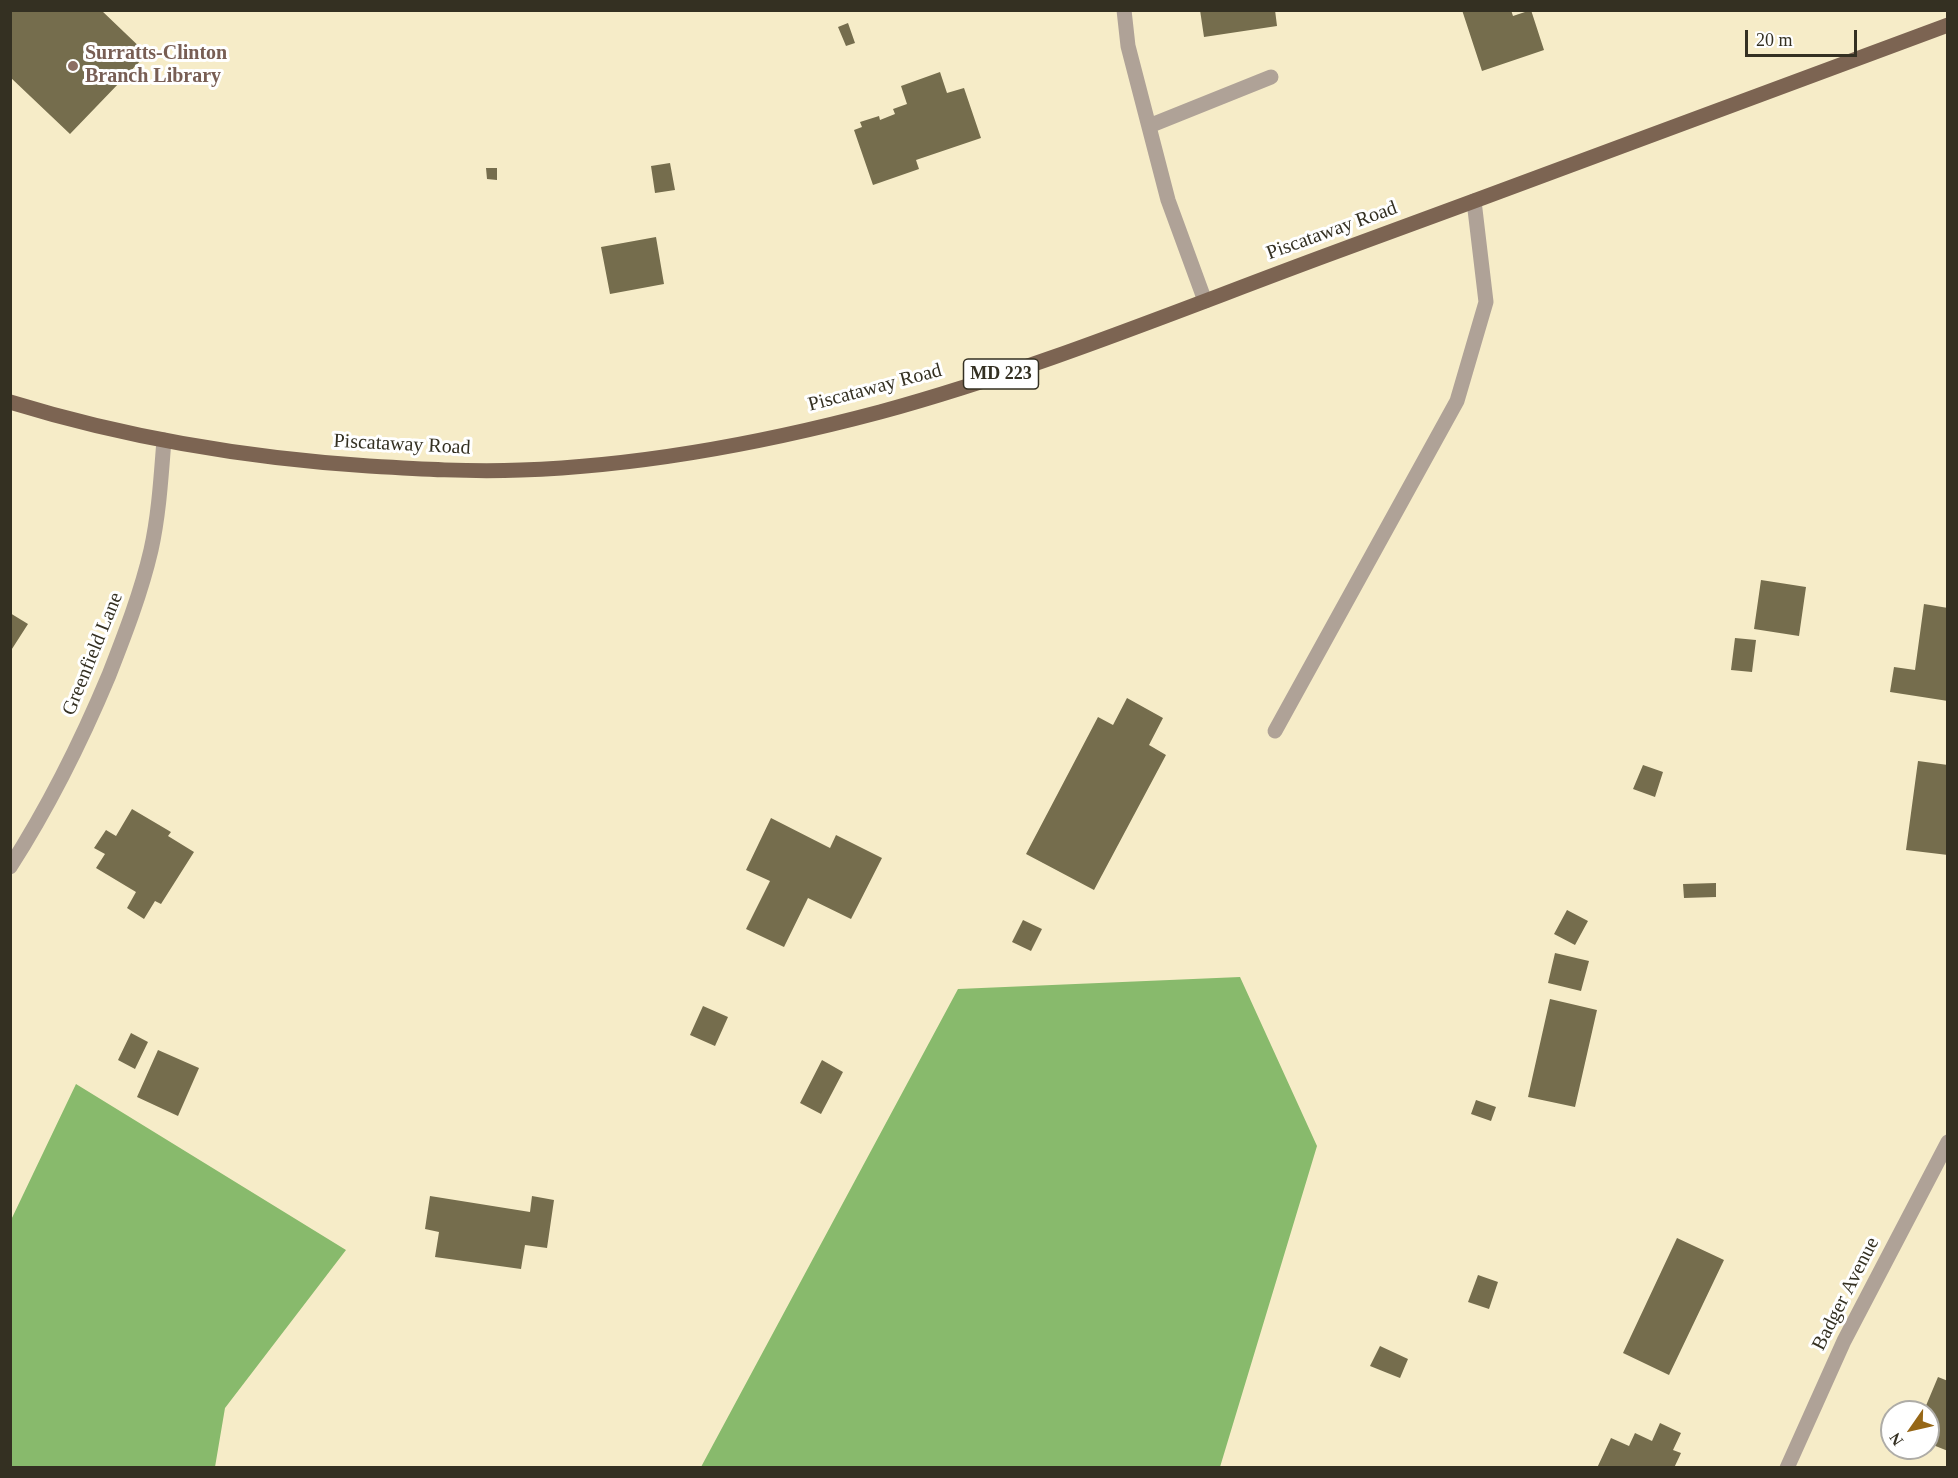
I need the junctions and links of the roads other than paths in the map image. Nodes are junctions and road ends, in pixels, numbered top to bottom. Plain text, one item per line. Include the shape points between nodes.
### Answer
1 (1124, 10) edge
2 (1947, 25) edge
3 (1271, 77) dead end
4 (1149, 126) junction
5 (1474, 201) junction
6 (1205, 302) junction
7 (10, 402) edge
8 (164, 440) junction
9 (1275, 731) dead end
10 (10, 867) edge
11 (1947, 1142) edge
12 (1787, 1467) edge

1 - 4 street via 1128,46
2 - 5 main road, Piscataway Road / MD 223
3 - 4 street
4 - 6 street via 1168,200
5 - 6 main road, Piscataway Road / MD 223
5 - 9 street via 1486,302 1457,401
6 - 8 main road, Piscataway Road / MD 223 via 1119,335 880,412 728,447 630,461 523,470 438,470 254,456
7 - 8 main road, Piscataway Road / MD 223 via 58,417
8 - 10 street, Greenfield Lane via 158,508 137,603 64,776
11 - 12 street, Badger Avenue via 1844,1341

